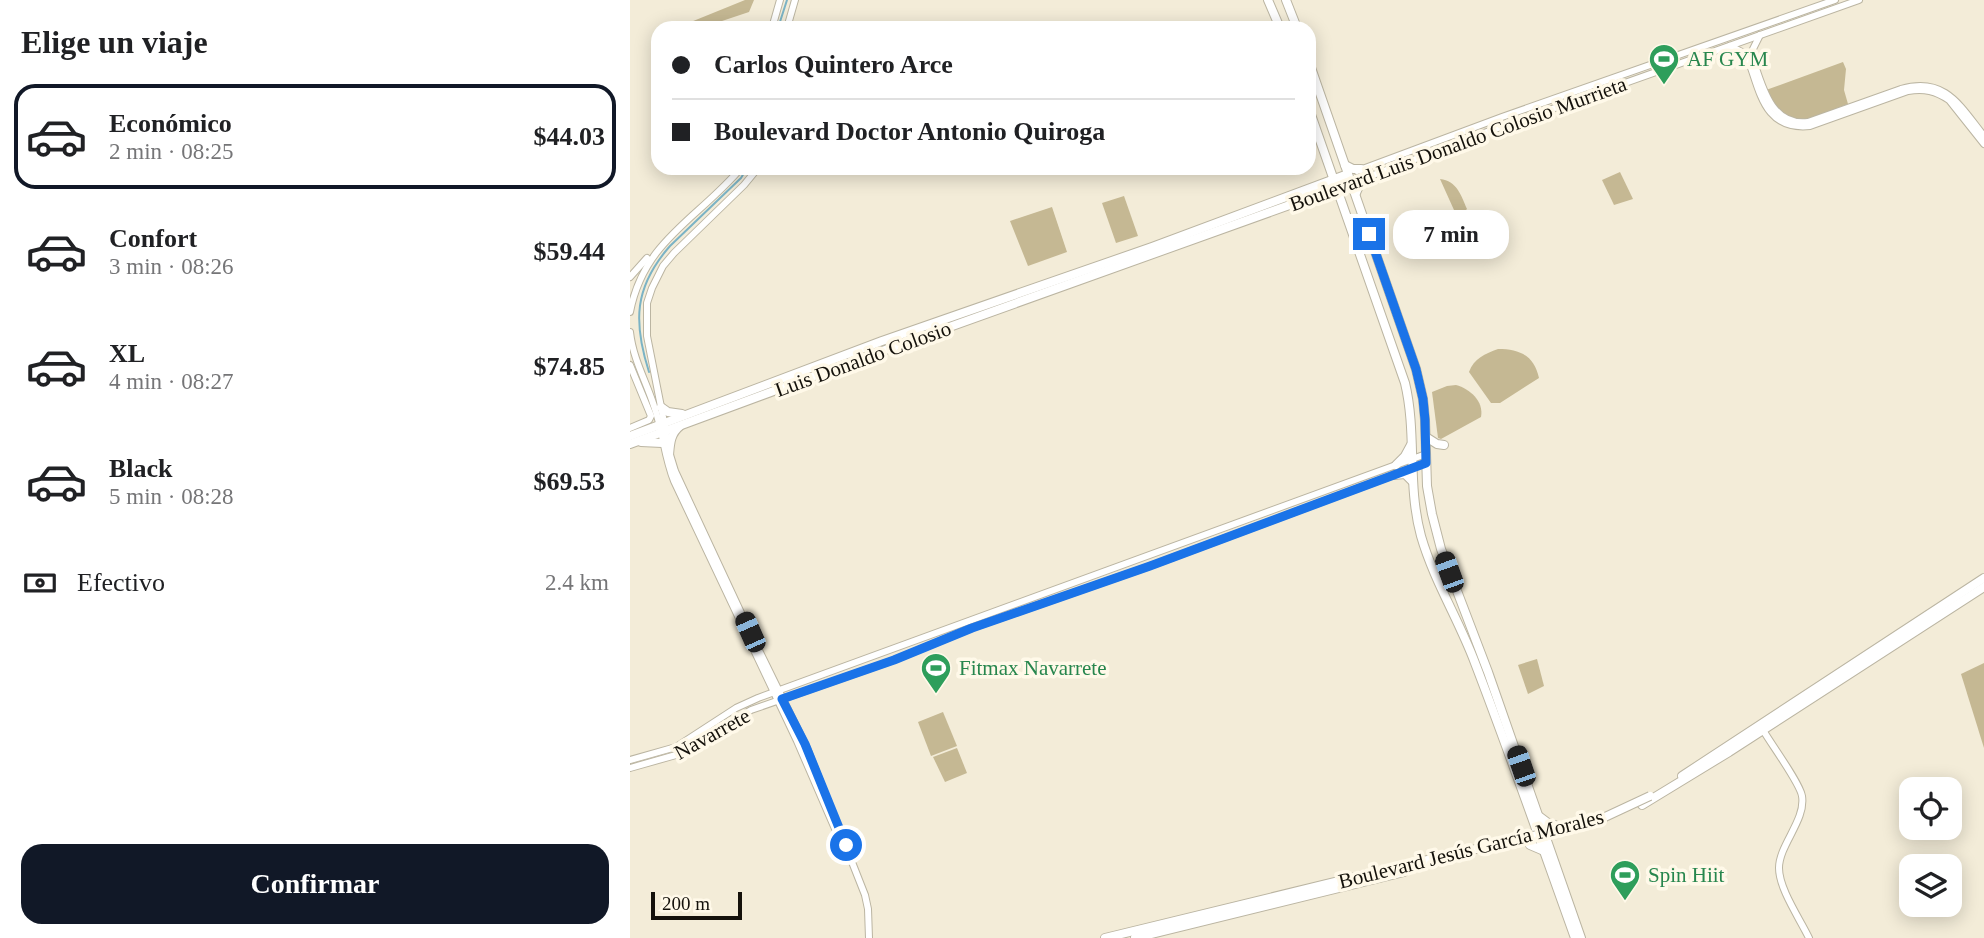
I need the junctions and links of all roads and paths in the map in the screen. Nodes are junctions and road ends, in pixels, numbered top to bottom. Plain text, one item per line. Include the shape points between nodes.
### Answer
1 (780, 0) edge
2 (795, 0) edge
3 (1268, 0) edge
4 (1286, 0) edge
5 (1835, 0) edge
6 (1859, 0) edge
7 (1826, 2) edge
8 (1795, 19) junction
9 (774, 21) edge
10 (789, 21) edge
11 (1277, 21) edge
12 (1294, 21) edge
13 (1760, 35) junction
14 (1730, 46) junction
15 (1749, 53) junction
16 (1753, 64) junction
17 (1316, 82) edge
18 (1516, 112) junction
19 (1316, 127) edge
20 (1468, 130) junction
21 (1484, 133) junction
22 (1984, 136) edge
23 (1455, 144) junction
24 (1984, 144) edge
25 (1345, 165) junction
26 (1331, 169) junction
27 (1362, 174) junction
28 (734, 175) edge
29 (753, 175) edge
30 (1350, 178) junction
31 (1336, 183) junction
32 (1323, 188) junction
33 (1356, 196) junction
34 (1341, 198) junction
35 (1278, 200) junction
36 (1252, 219) junction
37 (1222, 220) junction
38 (1215, 232) junction
39 (1150, 251) junction
40 (1096, 270) junction
41 (639, 272) junction
42 (630, 277) edge
43 (1060, 279) junction
44 (1044, 285) junction
45 (1053, 290) junction
46 (988, 293) dead end
47 (1035, 297) junction
48 (985, 305) junction
49 (630, 312) edge
50 (630, 332) edge
51 (882, 341) junction
52 (874, 354) junction
53 (630, 365) edge
54 (638, 383) junction
55 (768, 383) junction
56 (647, 389) junction
57 (769, 393) junction
58 (661, 407) junction
59 (685, 414) junction
60 (649, 424) junction
61 (683, 424) junction
62 (662, 427) junction
63 (632, 436) edge
64 (1426, 437) junction
65 (1412, 442) junction
66 (662, 443) junction
67 (1444, 444) dead end
68 (669, 455) junction
69 (1426, 458) junction
70 (1412, 463) junction
71 (1397, 469) junction
72 (1412, 481) junction
73 (687, 509) junction
74 (695, 513) junction
75 (695, 526) junction
76 (1984, 578) edge
77 (1984, 587) edge
78 (1948, 602) junction
79 (739, 613) junction
80 (1911, 634) junction
81 (1887, 641) junction
82 (1851, 673) junction
83 (767, 680) junction
84 (776, 692) junction
85 (758, 698) junction
86 (1494, 698) junction
87 (779, 700) junction
88 (763, 706) junction
89 (782, 712) junction
90 (1763, 730) junction
91 (664, 756) junction
92 (630, 760) edge
93 (630, 768) edge
94 (1535, 817) junction
95 (1555, 825) dead end
96 (1524, 833) dead end
97 (1556, 839) dead end
98 (1530, 845) dead end
99 (1547, 850) junction
100 (1440, 859) junction
101 (1148, 931) junction
102 (868, 938) edge
103 (1105, 938) edge
104 (1135, 938) edge
105 (1575, 938) edge
106 (1581, 938) edge
107 (1809, 938) edge

1 - 9 main road
2 - 10 main road
3 - 11 main road
4 - 12 main road
5 - 7 main road, Boulevard Luis Donaldo Colosio Murrieta
6 - 8 main road, Boulevard Luis Donaldo Colosio Murrieta
7 - 8 main road, Boulevard Luis Donaldo Colosio Murrieta
8 - 13 main road, Boulevard Luis Donaldo Colosio Murrieta
8 - 18 main road, Boulevard Luis Donaldo Colosio Murrieta
13 - 14 main road, Boulevard Luis Donaldo Colosio Murrieta
13 - 15 main road
14 - 15 main road
14 - 21 main road, Boulevard Luis Donaldo Colosio Murrieta
15 - 16 main road
16 - 22 main road via 1773,109 1796,123 1924,85 1947,93
16 - 24 main road via 1766,108 1783,123 1810,126 1923,89 1949,100
17 - 25 main road
18 - 20 main road, Boulevard Luis Donaldo Colosio Murrieta
18 - 21 main road via 1484,127
19 - 26 main road
20 - 23 main road via 1468,136
20 - 27 main road, Boulevard Luis Donaldo Colosio Murrieta
21 - 23 main road, Boulevard Luis Donaldo Colosio Murrieta
23 - 27 main road, Boulevard Luis Donaldo Colosio Murrieta
25 - 27 main road
25 - 30 main road
26 - 31 main road
26 - 32 main road
27 - 30 main road, Boulevard Luis Donaldo Colosio Murrieta
27 - 33 main road
28 - 41 main road
29 - 58 main road via 668,259 652,288 646,328
30 - 31 main road, Boulevard Luis Donaldo Colosio Murrieta
30 - 33 main road
31 - 32 main road, Boulevard Luis Donaldo Colosio Murrieta
31 - 34 main road
32 - 34 main road
32 - 35 main road, Boulevard Luis Donaldo Colosio Murrieta
32 - 36 main road, Boulevard Luis Donaldo Colosio Murrieta
33 - 64 main road via 1416,369
34 - 65 main road via 1405,383
35 - 36 main road via 1276,207
35 - 37 main road, Boulevard Luis Donaldo Colosio Murrieta
36 - 38 main road, Boulevard Luis Donaldo Colosio Murrieta
37 - 38 main road via 1222,227
37 - 39 main road, Boulevard Luis Donaldo Colosio Murrieta
38 - 39 main road, Boulevard Luis Donaldo Colosio Murrieta
39 - 40 main road, Boulevard Luis Donaldo Colosio Murrieta
40 - 43 main road, Luis Donaldo Colosio
40 - 45 main road, Luis Donaldo Colosio
41 - 42 main road
41 - 49 main road
43 - 44 main road, Luis Donaldo Colosio
43 - 45 main road
44 - 47 main road
44 - 48 main road, Luis Donaldo Colosio
45 - 47 main road, Luis Donaldo Colosio
46 - 48 main road
47 - 52 main road, Luis Donaldo Colosio
48 - 51 main road, Luis Donaldo Colosio
50 - 56 main road
51 - 52 main road
51 - 55 main road, Luis Donaldo Colosio
52 - 57 main road, Luis Donaldo Colosio
53 - 54 main road
54 - 56 main road
54 - 60 main road via 651,415
55 - 57 main road
55 - 59 main road, Luis Donaldo Colosio
56 - 62 main road
57 - 61 main road, Luis Donaldo Colosio
58 - 59 main road
58 - 62 main road
59 - 62 main road, Luis Donaldo Colosio
60 - 62 main road, Luis Donaldo Colosio
60 - 63 main road, Luis Donaldo Colosio
61 - 62 main road, Luis Donaldo Colosio
61 - 68 main road via 672,434
62 - 63 main road, Luis Donaldo Colosio
62 - 66 main road
62 - 68 main road
63 - 66 main road
64 - 67 main road
64 - 69 main road
65 - 70 main road
65 - 71 main road
66 - 73 main road
68 - 74 main road
69 - 70 main road
69 - 86 main road via 1441,549
70 - 71 main road
70 - 72 main road
71 - 72 main road
71 - 84 main road, Navarrete via 966,620
71 - 87 main road, Navarrete via 1187,552
72 - 86 main road via 1426,552 1484,687
73 - 74 main road
73 - 75 main road
74 - 75 main road
74 - 79 main road
75 - 79 main road
76 - 78 main road, Boulevard Jesús García Morales
77 - 80 main road, Boulevard Jesús García Morales
78 - 80 main road
78 - 81 main road, Boulevard Jesús García Morales
79 - 83 main road
79 - 84 main road
80 - 82 main road, Boulevard Jesús García Morales
81 - 82 main road
81 - 100 main road, Boulevard Jesús García Morales, bridge via 1628,808 1591,822
82 - 90 main road, Boulevard Jesús García Morales
83 - 84 main road
83 - 85 main road
84 - 85 main road, Navarrete
84 - 87 main road
85 - 91 main road, Navarrete
86 - 94 main road
87 - 88 main road, Navarrete
87 - 89 main road
87 - 102 main road via 807,748 861,882 868,906
88 - 89 main road
88 - 91 main road, Navarrete via 689,749
89 - 102 main road via 861,892
90 - 100 main road, Boulevard Jesús García Morales, bridge via 1612,819
90 - 107 main road via 1802,798 1779,869
91 - 92 main road, Navarrete
91 - 93 main road, Navarrete
94 - 95 main road
94 - 96 main road
94 - 99 main road
97 - 99 main road
98 - 99 main road
99 - 105 main road
99 - 106 main road
100 - 101 main road, Boulevard Jesús García Morales
101 - 103 main road, Boulevard Jesús García Morales
101 - 104 main road, Boulevard Jesús García Morales

